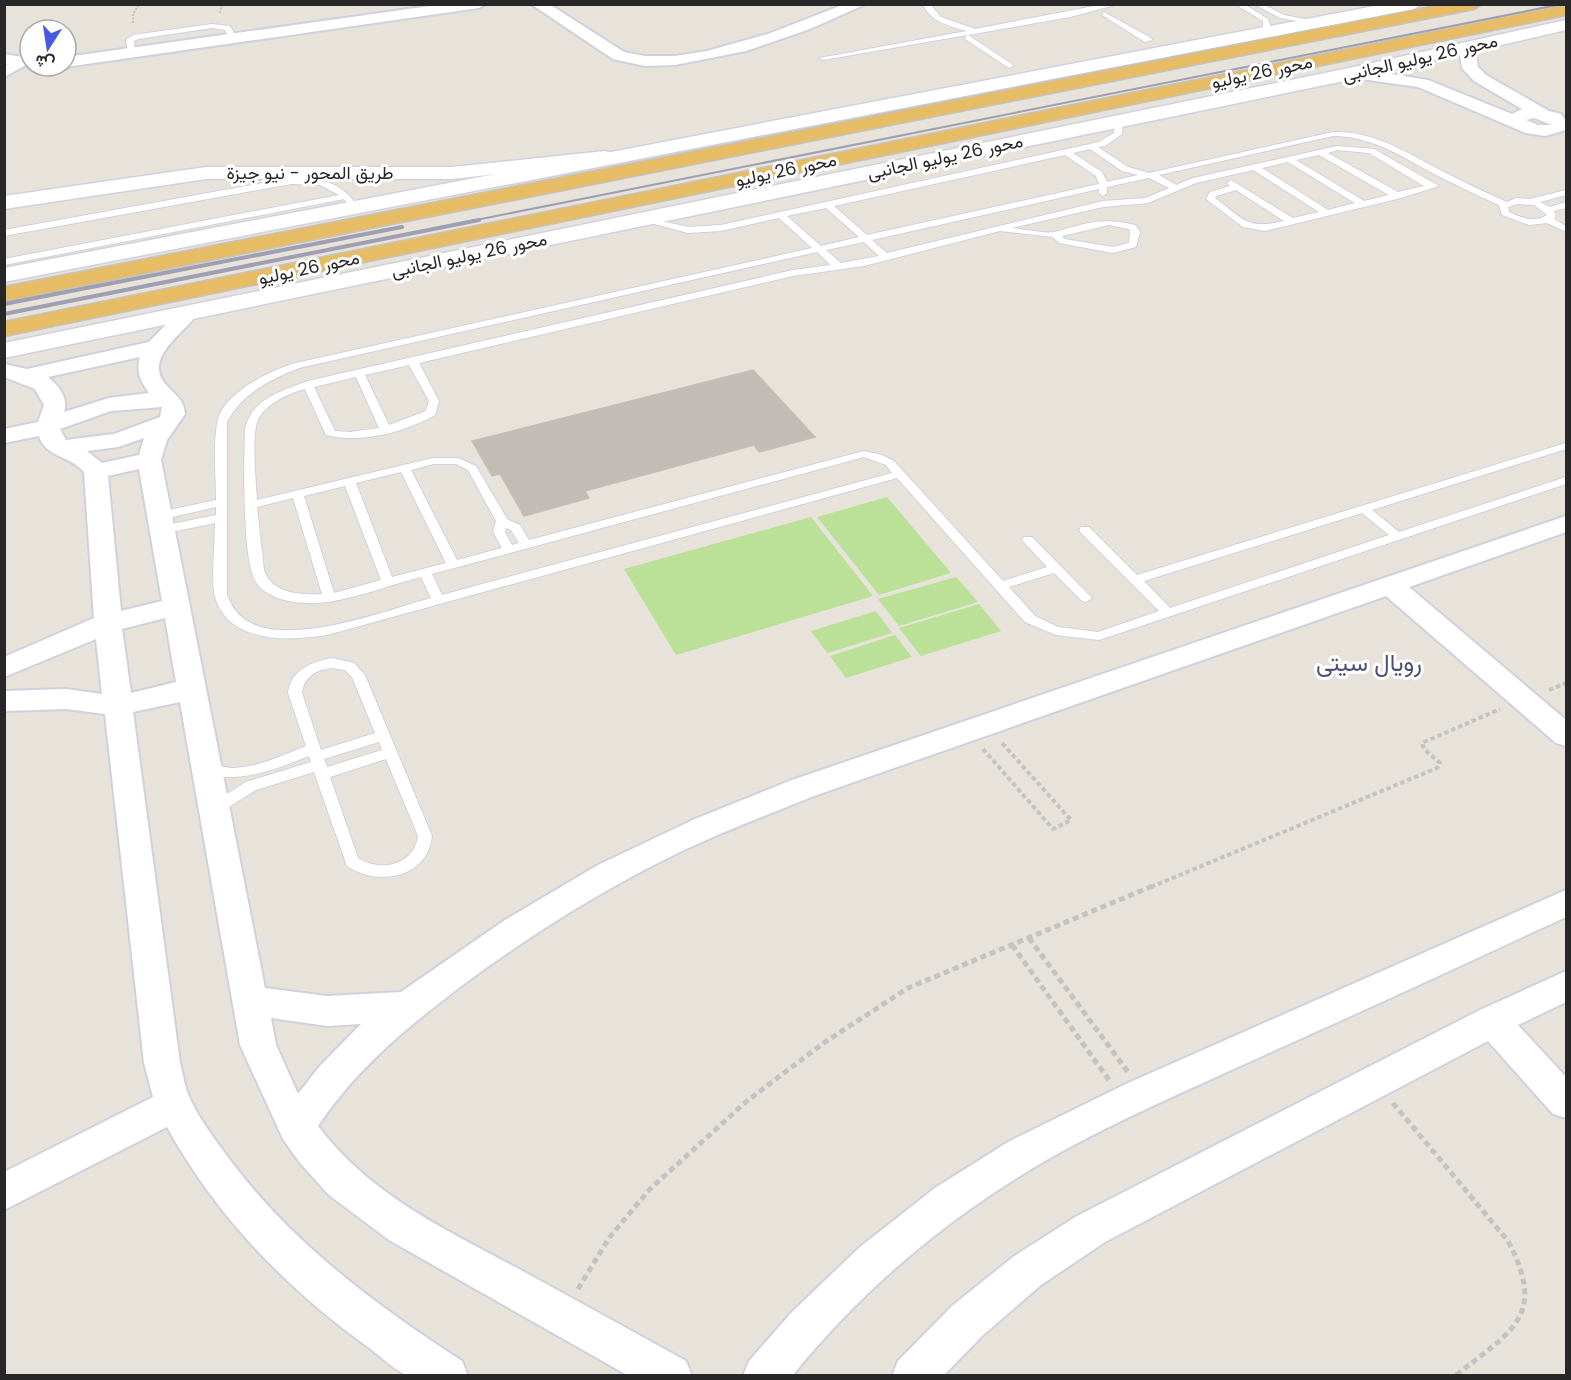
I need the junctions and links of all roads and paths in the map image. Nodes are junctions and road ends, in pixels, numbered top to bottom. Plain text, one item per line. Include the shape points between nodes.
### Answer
1 (338, 4) edge
2 (478, 4) edge
3 (538, 4) edge
4 (858, 4) edge
5 (926, 4) edge
6 (1116, 4) edge
7 (1238, 4) edge
8 (1257, 4) edge
9 (1414, 4) edge
10 (1474, 4) edge
11 (1566, 10) edge
12 (1104, 14) dead end
13 (1094, 16) dead end
14 (353, 21) junction
15 (1320, 22) junction
16 (1566, 25) edge
17 (1260, 33) junction
18 (971, 34) junction
19 (1148, 40) dead end
20 (1137, 42) dead end
21 (132, 51) junction
22 (1471, 54) junction
23 (78, 56) edge
24 (823, 58) dead end
25 (78, 60) edge
26 (1009, 66) dead end
27 (1082, 67) junction
28 (1274, 70) junction
29 (1354, 73) junction
30 (1409, 80) junction
31 (1505, 94) junction
32 (1015, 95) junction
33 (1465, 101) junction
34 (1119, 122) junction
35 (1539, 122) junction
36 (1564, 127) edge
37 (1566, 145) edge
38 (1092, 147) junction
39 (1066, 152) junction
40 (1321, 152) junction
41 (616, 156) junction
42 (1227, 158) junction
43 (1289, 159) junction
44 (1201, 164) junction
45 (1250, 168) junction
46 (1220, 175) junction
47 (1146, 176) junction
48 (1455, 181) junction
49 (1102, 186) junction
50 (1238, 187) junction
51 (1432, 187) junction
52 (1176, 189) junction
53 (1566, 192) edge
54 (1398, 196) junction
55 (351, 202) junction
56 (1530, 202) junction
57 (4, 203) edge
58 (1118, 203) junction
59 (1363, 204) junction
60 (1505, 204) junction
61 (828, 205) junction
62 (1566, 205) edge
63 (980, 213) junction
64 (1327, 213) junction
65 (781, 215) junction
66 (1548, 215) junction
67 (647, 219) junction
68 (1292, 222) junction
69 (998, 228) junction
70 (1566, 229) edge
71 (4, 233) edge
72 (1056, 236) junction
73 (865, 239) junction
74 (819, 249) junction
75 (886, 257) junction
76 (4, 262) edge
77 (840, 267) junction
78 (4, 275) edge
79 (53, 285) junction
80 (4, 294) edge
81 (188, 313) junction
82 (72, 316) junction
83 (4, 329) edge
84 (154, 347) junction
85 (4, 351) edge
86 (412, 360) junction
87 (4, 370) edge
88 (358, 373) junction
89 (28, 375) junction
90 (308, 384) junction
91 (170, 411) junction
92 (385, 428) junction
93 (4, 436) edge
94 (54, 439) junction
95 (1561, 448) edge
96 (4, 453) edge
97 (1566, 457) edge
98 (149, 460) junction
99 (405, 468) junction
100 (96, 471) junction
101 (900, 474) junction
102 (1566, 480) edge
103 (349, 481) junction
104 (298, 494) junction
105 (221, 502) junction
106 (252, 505) junction
107 (1365, 510) junction
108 (221, 518) junction
109 (502, 520) junction
110 (161, 523) junction
111 (1566, 524) edge
112 (1086, 530) dead end
113 (1396, 535) junction
114 (1028, 540) dead end
115 (526, 545) junction
116 (509, 550) junction
117 (453, 565) junction
118 (1056, 568) junction
119 (425, 573) junction
120 (1135, 580) junction
121 (388, 583) junction
122 (1390, 585) junction
123 (999, 586) junction
124 (329, 598) junction
125 (1086, 598) dead end
126 (438, 601) junction
127 (176, 607) junction
128 (1169, 614) junction
129 (108, 623) junction
130 (4, 668) edge
131 (1566, 683) edge
132 (191, 689) junction
133 (1524, 699) junction
134 (4, 701) edge
135 (118, 706) junction
136 (976, 728) junction
137 (383, 736) junction
138 (1566, 736) edge
139 (390, 753) junction
140 (319, 761) junction
141 (206, 769) junction
142 (214, 809) junction
143 (1566, 903) edge
144 (1029, 938) junction
145 (1012, 945) junction
146 (1566, 986) edge
147 (250, 1001) junction
148 (407, 1007) junction
149 (1492, 1021) junction
150 (1375, 1082) junction
151 (1134, 1098) junction
152 (1566, 1102) edge
153 (174, 1105) junction
154 (297, 1127) junction
155 (4, 1192) edge
156 (562, 1315) junction
157 (447, 1376) edge
158 (671, 1376) edge
159 (764, 1376) edge
160 (913, 1376) edge
161 (1455, 1376) edge

1 - 14 street
2 - 14 street
3 - 4 street via 620,56 657,62 738,47
5 - 18 lane via 936,17
6 - 18 lane
7 - 17 lane via 1266,20 1267,28
8 - 15 lane via 1289,19
9 - 15 main road
10 - 32 highway, محور 26 يوليو
11 - 28 highway, محور 26 يوليو
12 - 19 lane
13 - 20 lane
14 - 21 street
15 - 17 main road
16 - 22 main road, محور 26 يوليو الجانبى
17 - 27 main road
18 - 24 lane
18 - 26 lane
21 - 23 street
21 - 25 street
22 - 28 highway via 1445,46 1321,68
22 - 29 main road, محور 26 يوليو الجانبى
22 - 30 street via 1445,73
22 - 31 street via 1480,78
27 - 32 highway
27 - 41 main road
28 - 82 highway, محور 26 يوليو
29 - 30 street
29 - 34 main road, محور 26 يوليو الجانبى
30 - 33 street
31 - 33 street
31 - 35 street
32 - 79 highway, محور 26 يوليو
33 - 35 street via 1518,123 1518,115
34 - 38 lane via 1121,130 1114,138
34 - 67 main road, محور 26 يوليو الجانبى
35 - 36 street via 1559,120
35 - 37 street
38 - 39 lane
38 - 47 lane via 1125,169
39 - 49 lane via 1099,174
39 - 61 lane
40 - 43 lane
40 - 51 lane via 1350,147 1371,151
40 - 54 lane
41 - 55 main road
41 - 57 main road, طريق المحور - نيو جيزة via 453,173 215,172
42 - 44 lane
42 - 45 lane
42 - 48 lane via 1333,134 1355,134 1383,142
43 - 45 lane
43 - 59 lane
44 - 46 lane
44 - 47 lane
45 - 46 lane
45 - 64 lane
46 - 50 lane
46 - 52 lane
47 - 49 lane
47 - 52 lane via 1164,180
48 - 51 lane
48 - 60 lane
49 - 58 lane via 1104,194
49 - 63 lane
50 - 68 lane
50 - 68 lane via 1213,194 1210,199 1252,227
51 - 54 lane
52 - 58 lane via 1148,200
53 - 56 lane
54 - 59 lane
55 - 71 lane via 339,188 323,183 279,183
55 - 76 lane
55 - 78 main road
56 - 60 lane
56 - 66 lane
58 - 69 lane
59 - 64 lane
60 - 66 lane via 1505,213 1515,218 1536,222
61 - 65 lane
61 - 73 lane
62 - 66 lane
63 - 69 lane
63 - 73 lane
64 - 68 lane
65 - 67 lane via 699,230
65 - 74 lane
66 - 70 lane
67 - 81 main road, محور 26 يوليو الجانبى
69 - 72 lane
69 - 75 lane
72 - 72 lane via 1062,241 1118,250 1133,245 1136,232 1124,223 1109,222 1063,231
73 - 74 lane
73 - 75 lane
74 - 77 lane
74 - 105 lane via 312,361 280,372 253,386 226,412 220,431
75 - 77 lane
77 - 86 lane via 793,273
79 - 80 highway, محور 26 يوليو
79 - 82 highway via 38,298 38,307 54,315
81 - 84 street
81 - 85 main road, محور 26 يوليو الجانبى
82 - 83 highway, محور 26 يوليو
84 - 89 street
84 - 91 street via 148,370
86 - 88 lane
86 - 92 lane via 434,401 433,410 423,418
87 - 89 street
88 - 90 lane
88 - 92 lane
89 - 94 street via 53,396
90 - 92 lane via 330,433 345,437
90 - 106 lane via 273,399 252,421
91 - 94 street via 118,440
91 - 94 street via 130,400 87,409
91 - 98 street
93 - 94 street
94 - 96 street
94 - 100 street
95 - 97 lane
95 - 107 lane
98 - 100 street
98 - 110 street
99 - 103 lane
99 - 109 lane via 442,460 466,464 476,473
99 - 117 lane
100 - 129 street
101 - 115 lane via 885,459 856,455
101 - 123 lane
101 - 126 lane
102 - 113 lane
103 - 104 lane
103 - 121 lane
104 - 106 lane
104 - 124 lane
105 - 108 lane
105 - 110 lane
106 - 124 lane via 255,567 262,582 290,596
107 - 113 lane
107 - 120 lane
108 - 110 lane
108 - 126 lane via 221,595 229,613 249,627 277,634 310,634
109 - 115 lane via 516,528
109 - 116 lane via 499,532
110 - 127 street
111 - 122 street
112 - 120 lane
113 - 128 lane
114 - 118 lane
115 - 116 lane
116 - 117 lane
117 - 119 lane
118 - 123 lane
118 - 125 lane
119 - 121 lane
119 - 126 lane
120 - 128 lane
121 - 124 lane
122 - 133 street
122 - 136 street
123 - 128 lane via 1030,619 1072,635 1111,634
127 - 129 street
127 - 132 street
129 - 130 street
129 - 135 street
131 - 133 path
132 - 135 street
132 - 141 street
133 - 138 street
133 - 144 path via 1422,743 1424,750 1440,763 1437,768
134 - 135 street via 66,699
135 - 153 street via 162,1063
136 - 136 path via 1071,820 1053,829
136 - 148 street via 803,788 695,832 607,875 507,935
137 - 139 lane
137 - 140 lane
137 - 140 lane via 354,670 341,664 323,664 304,673 295,686
139 - 140 lane
139 - 140 lane via 425,842 416,859 389,871 371,872 352,862
140 - 141 lane via 239,773
140 - 142 lane via 251,786
141 - 142 street
142 - 147 street
143 - 151 street
144 - 145 path
144 - 151 path
145 - 151 path
145 - 156 path via 908,988 818,1044 750,1096 664,1175 610,1236
146 - 149 street
147 - 148 street via 327,1011
147 - 154 street via 269,1077
148 - 154 street via 334,1072
149 - 150 street
149 - 152 street
150 - 160 street via 1090,1229 966,1321
150 - 161 path via 1508,1241 1528,1283 1519,1323
151 - 159 street via 1006,1163 950,1199 896,1240 843,1288
153 - 155 street
153 - 157 street via 209,1165 256,1223 313,1280 380,1333
154 - 156 street via 326,1165 364,1199 408,1230
156 - 158 street

